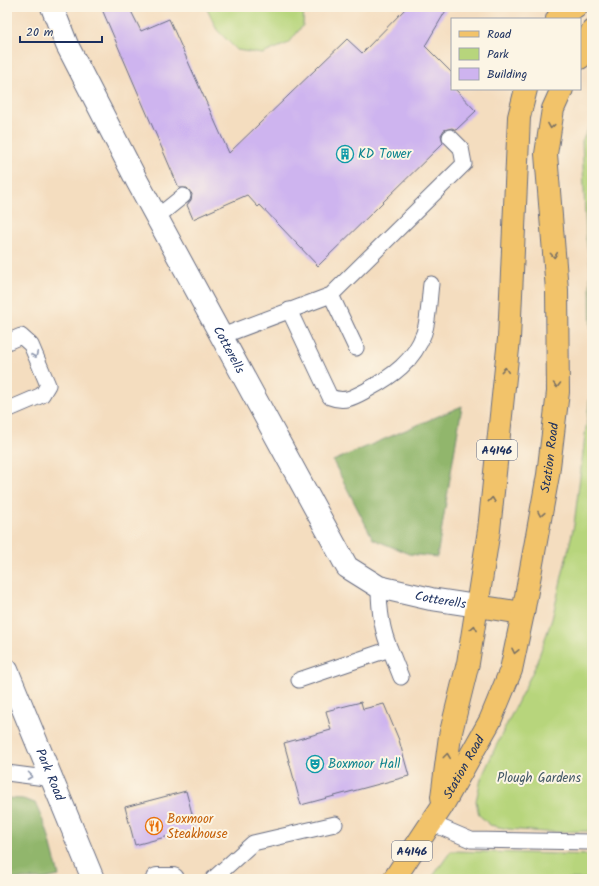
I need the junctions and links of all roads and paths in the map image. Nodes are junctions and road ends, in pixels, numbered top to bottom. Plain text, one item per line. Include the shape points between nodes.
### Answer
1 (52, 7) edge
2 (576, 7) edge
3 (559, 18) edge
4 (592, 31) edge
5 (581, 56) edge
6 (526, 90) edge
7 (562, 90) edge
8 (450, 137) dead end
9 (183, 196) dead end
10 (157, 217) junction
11 (431, 284) dead end
12 (331, 295) junction
13 (289, 310) junction
14 (222, 336) junction
15 (7, 342) edge
16 (356, 348) dead end
17 (7, 410) edge
18 (379, 587) junction
19 (478, 606) junction
20 (523, 613) junction
21 (390, 649) junction
22 (7, 670) edge
23 (400, 677) dead end
24 (299, 680) dead end
25 (7, 773) edge
26 (53, 779) junction
27 (436, 816) junction
28 (335, 824) dead end
29 (592, 842) edge
30 (93, 879) edge
31 (157, 879) edge
32 (173, 879) edge
33 (213, 879) edge
34 (394, 879) edge

1 - 10 street, Cotterells via 67,45
2 - 3 main road
4 - 5 main road
19 -> 6 main road, Station Road / A4146 via 489,530 509,339 519,117
7 -> 20 main road, Station Road via 553,108 546,154 557,290 558,392 548,475
8 - 12 lane via 461,148 464,164
9 - 10 lane
10 - 14 street, Cotterells
11 - 13 lane via 424,332 409,361 389,378 348,400 330,397
12 - 13 lane
12 - 16 lane
13 - 14 lane
14 - 18 street, Cotterells via 347,567
15 -> 17 lane via 21,336 31,345 48,385 42,395
18 - 19 street, Cotterells
18 - 21 lane via 379,613
19 - 20 main road
27 -> 19 main road, Station Road / A4146
20 -> 27 main road, Station Road via 511,670 490,721
21 - 23 lane
21 - 24 lane
22 - 26 street, Park Road
25 -> 26 lane
26 - 30 street, Park Road
27 - 29 lane via 471,840
27 - 34 main road, Station Road / A4146
28 - 33 lane via 253,843
31 - 32 street

